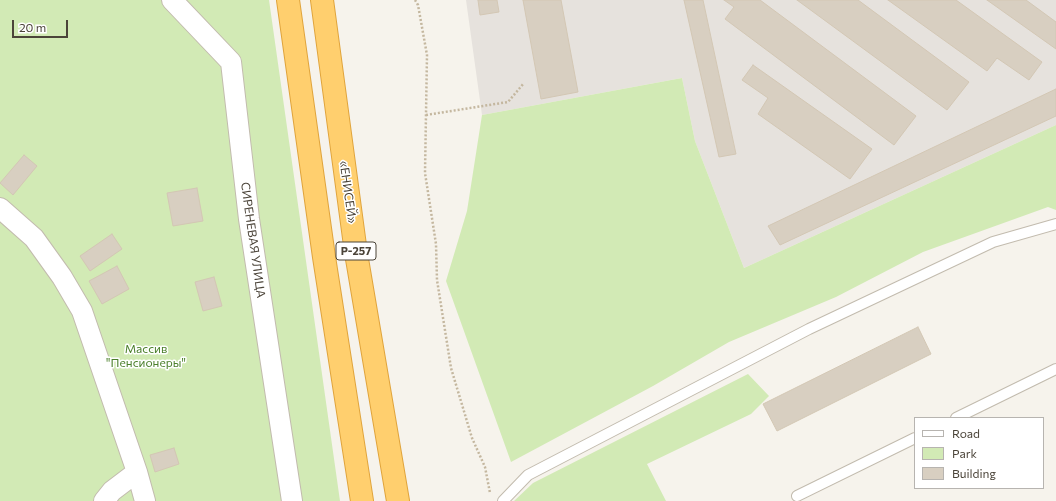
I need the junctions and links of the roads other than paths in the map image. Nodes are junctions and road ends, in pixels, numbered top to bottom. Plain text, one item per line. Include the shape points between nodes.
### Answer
1 (172, 0) edge
2 (288, 0) edge
3 (322, 0) edge
4 (0, 208) edge
5 (1056, 224) edge
6 (1056, 369) edge
7 (958, 417) edge
8 (914, 438) edge
9 (137, 472) junction
10 (797, 496) dead end
11 (104, 501) edge
12 (145, 501) edge
13 (292, 501) edge
14 (362, 501) edge
15 (398, 501) edge
16 (503, 501) edge

1 - 13 street, СИРЕНЕВАЯ УЛИЦА via 231,62 249,219
2 - 14 highway, Р-257
3 - 15 highway, «ЕНИСЕЙ» / Р-257 via 356,253
4 - 9 street via 34,238 82,311
5 - 16 lane via 993,242 809,329 528,475
6 - 7 lane
8 - 10 lane
9 - 11 street via 112,491
9 - 12 street

